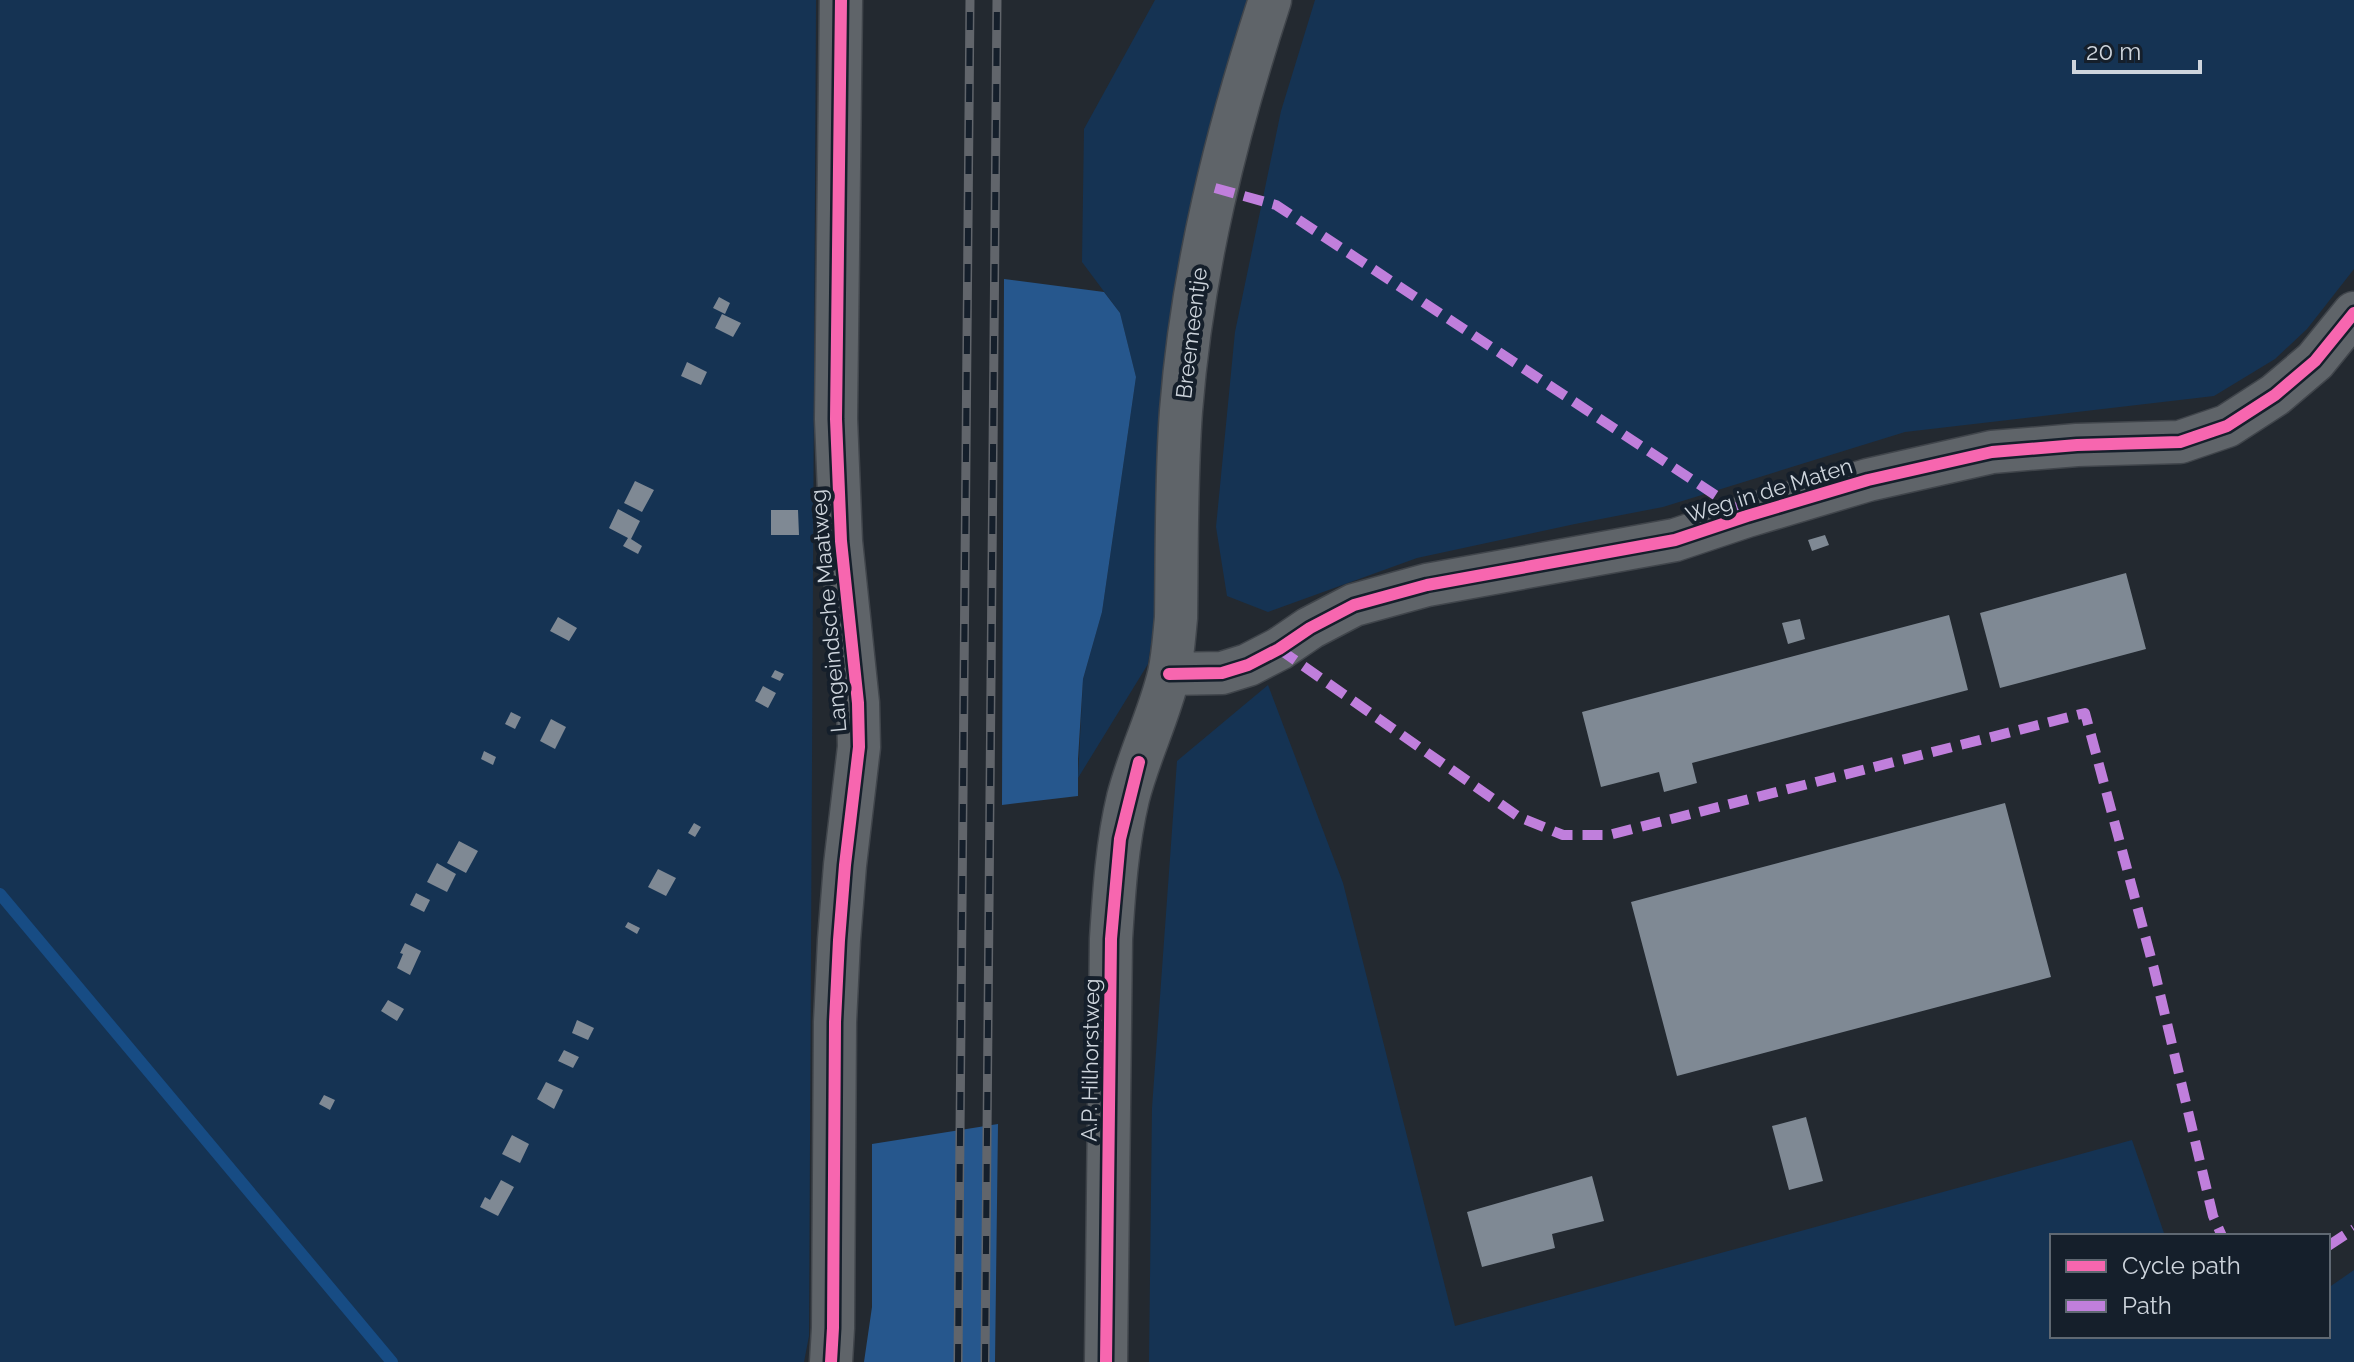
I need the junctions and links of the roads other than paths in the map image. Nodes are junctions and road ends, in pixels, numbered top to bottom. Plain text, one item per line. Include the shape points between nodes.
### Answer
1 (841, 0) edge
2 (1270, 0) edge
3 (2354, 313) edge
4 (1169, 674) junction
5 (831, 1362) edge
6 (1106, 1362) edge

1 - 5 street, Langeindsche Maatweg via 837,450 859,747 835,1022
2 - 4 street, Breemeentje via 1223,159 1199,266 1181,411 1176,618
3 - 4 street, Weg in de Maten via 2315,361 2275,395 2227,426 2180,442 1992,452 1884,477 1675,540 1427,585 1354,605 1248,665 1222,673
4 - 6 street, A.P. Hilhorstweg via 1128,799 1115,873

